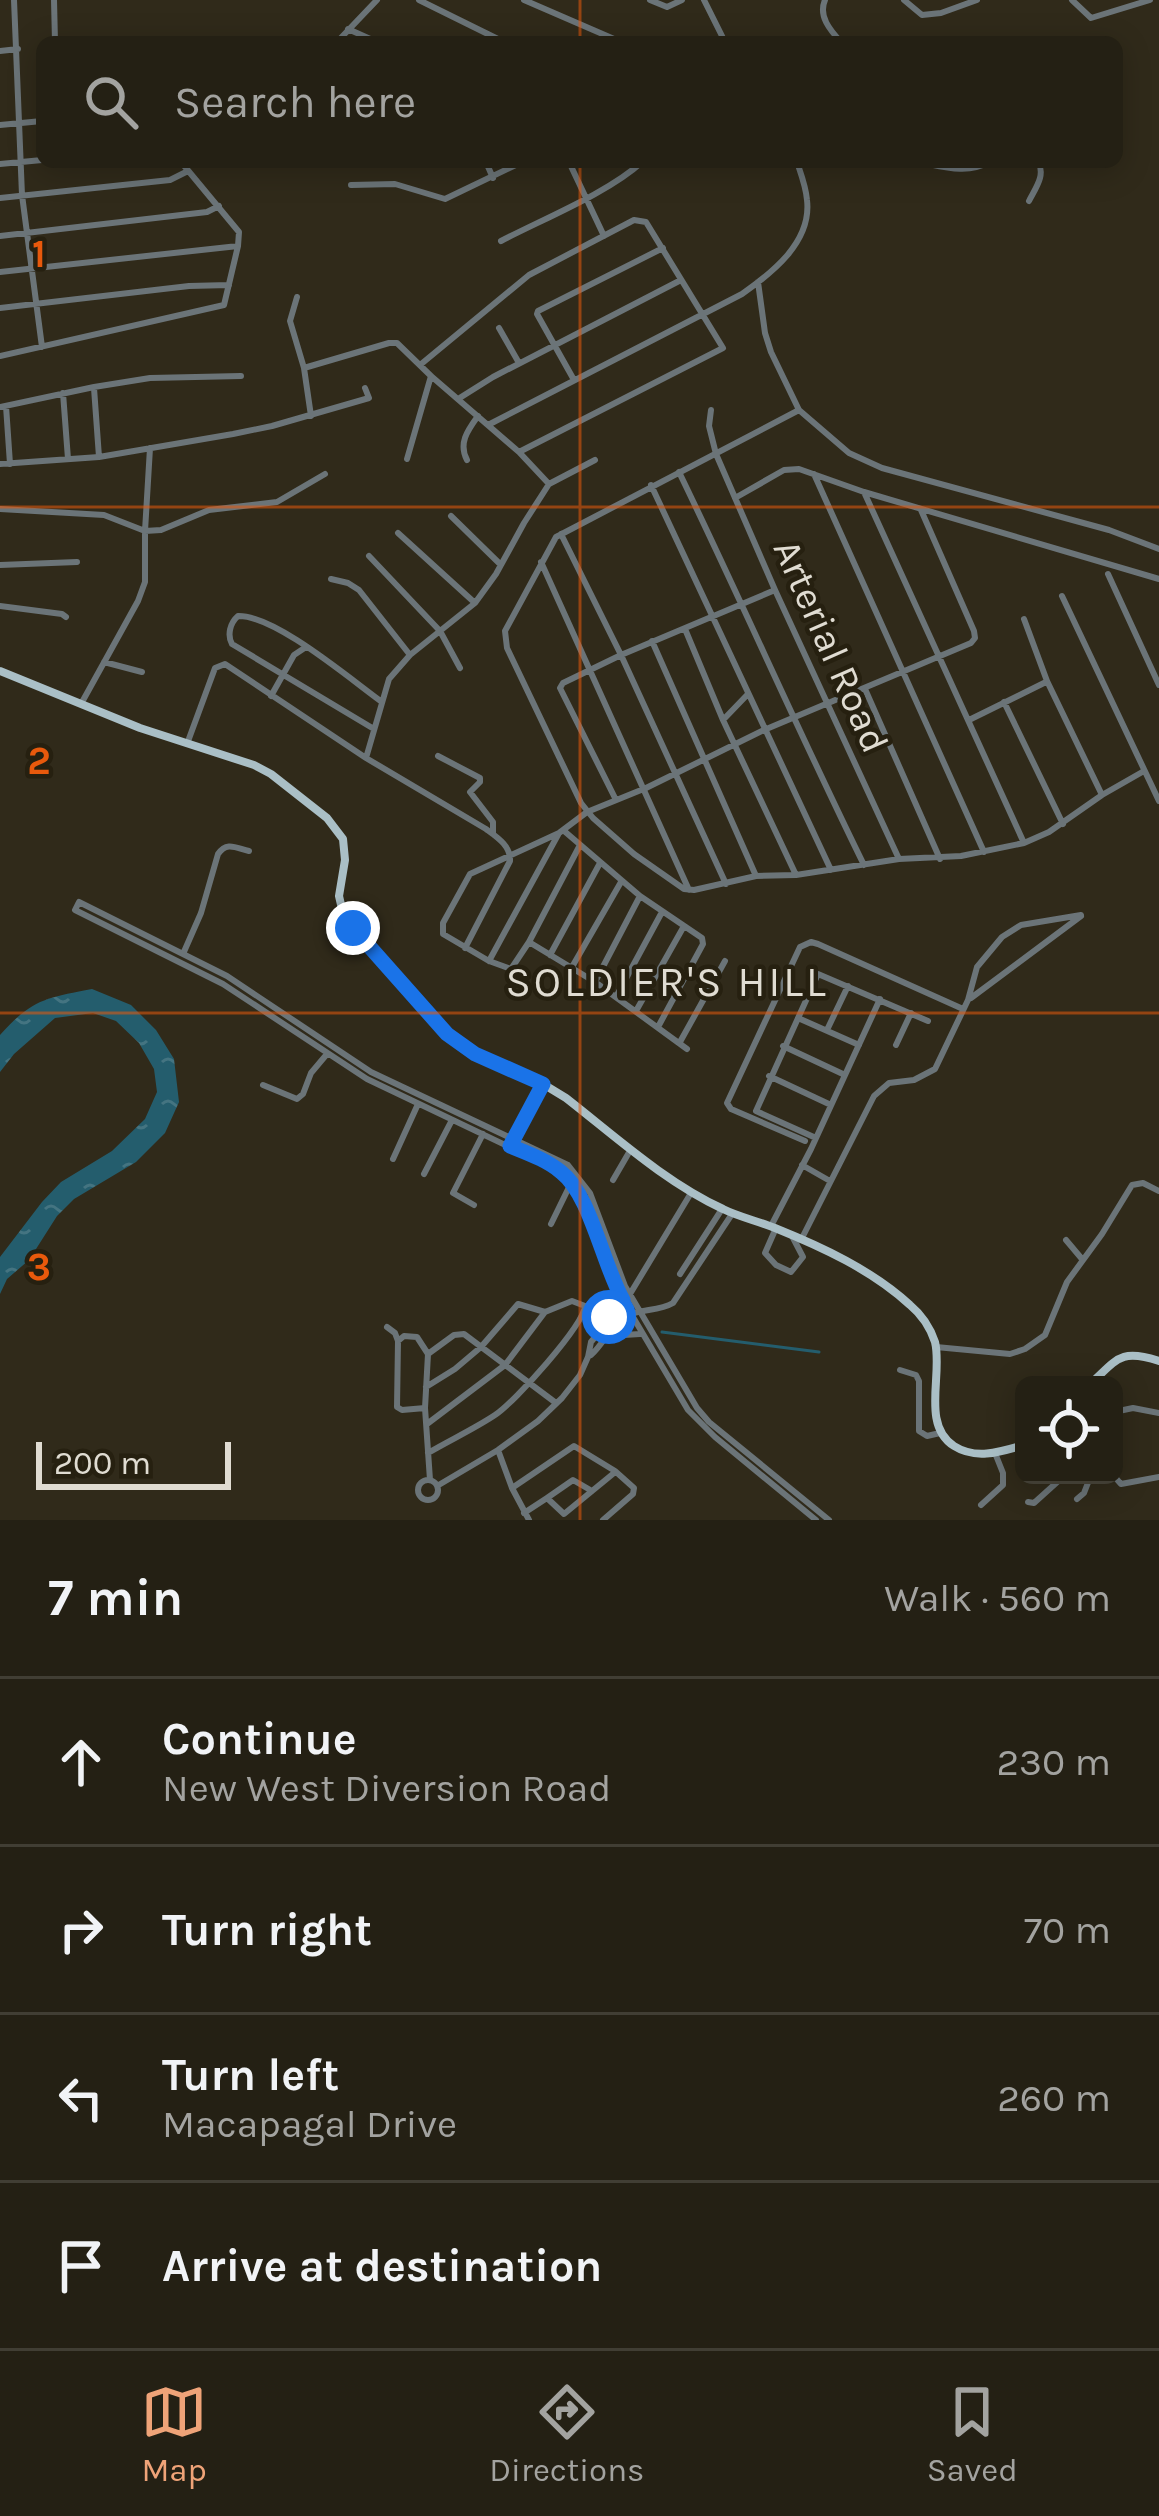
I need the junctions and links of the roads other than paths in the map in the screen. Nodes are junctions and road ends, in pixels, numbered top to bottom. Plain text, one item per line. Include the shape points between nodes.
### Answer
1 (55, 0) edge
2 (377, 0) edge
3 (419, 0) edge
4 (524, 0) edge
5 (650, 0) edge
6 (682, 0) edge
7 (704, 0) edge
8 (825, 0) edge
9 (904, 0) edge
10 (977, 0) edge
11 (1072, 0) edge
12 (1114, 0) edge
13 (1150, 0) edge
14 (14, 2) edge
15 (0, 5) edge
16 (1120, 11) junction
17 (348, 29) junction
18 (55, 36) edge
19 (342, 36) edge
20 (364, 36) edge
21 (492, 36) edge
22 (607, 36) edge
23 (722, 36) edge
24 (836, 36) edge
25 (18, 49) junction
26 (0, 51) edge
27 (36, 122) edge
28 (17, 124) junction
29 (0, 125) edge
30 (36, 161) edge
31 (21, 162) junction
32 (0, 164) edge
33 (186, 168) edge
34 (489, 168) edge
35 (511, 168) edge
36 (572, 168) edge
37 (635, 168) edge
38 (799, 168) edge
39 (1041, 168) edge
40 (188, 171) junction
41 (493, 178) junction
42 (351, 185) dead end
43 (22, 195) junction
44 (0, 198) edge
45 (585, 198) junction
46 (1029, 201) dead end
47 (219, 206) junction
48 (27, 233) junction
49 (0, 236) edge
50 (604, 236) junction
51 (501, 241) dead end
52 (238, 246) junction
53 (662, 248) junction
54 (32, 269) junction
55 (0, 272) edge
56 (681, 280) junction
57 (758, 282) junction
58 (230, 285) junction
59 (297, 296) dead end
60 (35, 304) junction
61 (0, 308) edge
62 (702, 314) junction
63 (499, 328) dead end
64 (554, 345) junction
65 (42, 347) junction
66 (0, 356) edge
67 (519, 363) junction
68 (420, 365) junction
69 (304, 368) junction
70 (241, 376) dead end
71 (431, 376) junction
72 (574, 380) junction
73 (94, 387) junction
74 (365, 388) dead end
75 (63, 394) junction
76 (458, 399) junction
77 (3, 406) edge
78 (711, 410) dead end
79 (800, 410) junction
80 (311, 416) junction
81 (478, 416) junction
82 (488, 424) junction
83 (150, 448) junction
84 (519, 452) junction
85 (716, 454) junction
86 (99, 457) junction
87 (68, 459) junction
88 (407, 459) dead end
89 (466, 460) dead end
90 (595, 460) dead end
91 (5, 464) edge
92 (679, 471) junction
93 (325, 474) dead end
94 (814, 474) junction
95 (549, 484) junction
96 (651, 485) junction
97 (864, 492) junction
98 (735, 498) junction
99 (0, 509) edge
100 (921, 510) junction
101 (452, 516) dead end
102 (145, 531) junction
103 (398, 533) dead end
104 (561, 533) junction
105 (1159, 549) edge
106 (369, 556) dead end
107 (77, 562) dead end
108 (541, 562) junction
109 (0, 565) edge
110 (501, 565) junction
111 (1108, 574) dead end
112 (331, 579) dead end
113 (1159, 579) edge
114 (775, 590) junction
115 (1062, 596) dead end
116 (475, 603) junction
117 (742, 604) junction
118 (0, 606) edge
119 (66, 617) dead end
120 (712, 617) junction
121 (1024, 619) dead end
122 (685, 629) junction
123 (440, 631) junction
124 (652, 641) junction
125 (306, 647) junction
126 (410, 655) junction
127 (621, 655) junction
128 (940, 655) junction
129 (104, 662) junction
130 (460, 668) dead end
131 (590, 669) junction
132 (0, 671) edge
133 (903, 671) junction
134 (142, 672) dead end
135 (282, 673) junction
136 (1047, 681) junction
137 (1159, 685) edge
138 (865, 689) junction
139 (748, 694) junction
140 (271, 696) junction
141 (1004, 701) junction
142 (382, 702) junction
143 (829, 703) junction
144 (81, 704) junction
145 (792, 718) junction
146 (723, 720) junction
147 (969, 720) junction
148 (374, 729) junction
149 (764, 730) junction
150 (187, 743) junction
151 (735, 744) junction
152 (438, 756) dead end
153 (366, 758) junction
154 (706, 758) junction
155 (1144, 771) junction
156 (676, 773) junction
157 (646, 788) junction
158 (1102, 795) junction
159 (616, 800) junction
160 (1159, 801) edge
161 (587, 812) junction
162 (1063, 824) junction
163 (561, 831) junction
164 (493, 834) junction
165 (1024, 843) junction
166 (580, 845) junction
167 (249, 851) dead end
168 (984, 852) junction
169 (510, 855) junction
170 (899, 859) junction
171 (940, 859) junction
172 (600, 862) junction
173 (864, 865) junction
174 (831, 870) junction
175 (796, 875) junction
176 (756, 876) junction
177 (622, 881) junction
178 (726, 884) junction
179 (689, 890) junction
180 (640, 896) junction
181 (662, 912) junction
182 (684, 926) junction
183 (529, 943) junction
184 (465, 948) junction
185 (183, 954) junction
186 (550, 955) junction
187 (490, 961) junction
188 (724, 961) dead end
189 (572, 967) junction
190 (595, 982) junction
191 (848, 986) junction
192 (616, 997) junction
193 (880, 999) junction
194 (968, 1000) junction
195 (963, 1009) junction
196 (636, 1011) junction
197 (911, 1013) junction
198 (798, 1018) junction
199 (928, 1021) dead end
200 (658, 1027) junction
201 (827, 1030) junction
202 (896, 1045) dead end
203 (783, 1046) junction
204 (859, 1046) junction
205 (327, 1054) junction
206 (845, 1075) junction
207 (770, 1076) junction
208 (543, 1084) junction
209 (263, 1085) dead end
210 (418, 1104) junction
211 (832, 1105) junction
212 (452, 1120) junction
213 (483, 1134) junction
214 (816, 1138) junction
215 (512, 1142) junction
216 (805, 1142) dead end
217 (631, 1149) junction
218 (393, 1160) dead end
219 (802, 1165) junction
220 (424, 1174) dead end
221 (613, 1180) dead end
222 (572, 1181) junction
223 (832, 1182) junction
224 (1159, 1191) edge
225 (692, 1193) junction
226 (474, 1205) dead end
227 (722, 1209) junction
228 (732, 1214) junction
229 (551, 1224) dead end
230 (713, 1225) junction
231 (773, 1227) junction
232 (723, 1231) junction
233 (797, 1238) junction
234 (1066, 1240) dead end
235 (1082, 1258) junction
236 (686, 1287) junction
237 (626, 1297) junction
238 (545, 1312) junction
239 (635, 1313) junction
240 (604, 1324) junction
241 (387, 1327) dead end
242 (610, 1333) junction
243 (643, 1334) junction
244 (398, 1341) junction
245 (481, 1347) junction
246 (936, 1347) junction
247 (428, 1354) junction
248 (588, 1357) junction
249 (1159, 1361) edge
250 (505, 1365) junction
251 (900, 1370) dead end
252 (1101, 1376) edge
253 (528, 1382) junction
254 (426, 1387) junction
255 (556, 1403) junction
256 (425, 1408) junction
257 (1123, 1411) edge
258 (1159, 1413) edge
259 (426, 1425) junction
260 (940, 1433) junction
261 (1015, 1447) edge
262 (498, 1450) junction
263 (428, 1453) junction
264 (995, 1453) junction
265 (615, 1472) junction
266 (1159, 1477) edge
267 (430, 1480) junction
268 (1056, 1484) edge
269 (1088, 1484) edge
270 (1123, 1484) edge
271 (437, 1486) junction
272 (512, 1487) junction
273 (592, 1490) junction
274 (547, 1498) junction
275 (1077, 1499) dead end
276 (1028, 1502) dead end
277 (981, 1505) dead end
278 (527, 1516) edge
279 (603, 1520) edge
280 (816, 1520) edge
281 (829, 1520) edge

1 - 18 street
2 - 17 street
3 - 21 street
4 - 22 street
5 - 6 street via 667,7
7 - 23 street
8 - 24 street via 824,20
9 - 10 street via 922,15
11 - 16 street via 1091,18
12 - 16 street
13 - 16 street
14 - 15 street
14 - 25 street
17 - 19 street
17 - 20 street
25 - 26 street
25 - 28 street
27 - 28 street
28 - 29 street
28 - 31 street
30 - 31 street
31 - 32 street
31 - 43 street
33 - 40 street
34 - 41 street
35 - 41 street
36 - 45 street
37 - 45 street
38 - 57 street via 805,227
39 - 46 street
40 - 43 street via 170,180
40 - 47 street
41 - 42 street via 445,200 395,184
43 - 44 street
43 - 48 street
45 - 50 street
45 - 51 street
47 - 48 street
47 - 52 street via 238,232
48 - 49 street
48 - 54 street
50 - 53 street via 642,220
50 - 68 street via 529,275
52 - 54 street
52 - 58 street
53 - 56 street
53 - 64 street via 541,308
54 - 55 street
54 - 60 street
56 - 62 street
56 - 64 street
57 - 62 street
57 - 79 street via 771,352
58 - 60 street
58 - 65 street via 221,307
59 - 69 street via 290,321
60 - 61 street
60 - 65 street
62 - 72 street
62 - 84 street via 723,348
63 - 67 street
64 - 67 street
64 - 72 street
65 - 66 street
67 - 76 street
68 - 69 street via 393,342
68 - 71 street
69 - 80 street
70 - 73 street
71 - 76 street
71 - 88 street
72 - 82 street
73 - 75 street
73 - 86 street
74 - 80 street via 369,398
75 - 77 street
75 - 87 street
76 - 81 street
77 - 91 street
78 - 85 street, Arterial Road
79 - 85 street
79 - 105 street via 849,453 882,468
80 - 83 street
81 - 82 street
81 - 89 street via 464,441
82 - 84 street
83 - 86 street
83 - 102 street
84 - 95 street
85 - 92 street
85 - 98 street, Arterial Road
86 - 87 street
87 - 91 street
90 - 95 street
92 - 96 street
92 - 117 street
93 - 102 street via 277,502 209,510
94 - 97 street
94 - 98 street via 791,468
94 - 133 street
95 - 110 street
96 - 104 street
96 - 120 street
97 - 100 street
97 - 128 street
98 - 114 street, Arterial Road
99 - 102 street via 96,514
100 - 113 street
100 - 128 street via 976,638
101 - 110 street
102 - 129 street via 146,582
103 - 116 street
104 - 108 street
104 - 127 street
106 - 123 street
107 - 109 street
108 - 131 street
108 - 161 street via 511,618 507,648
110 - 116 street
111 - 137 street
112 - 126 street via 359,590
114 - 117 street
114 - 143 street, Arterial Road
115 - 155 street
116 - 123 street
117 - 120 street
117 - 145 street
118 - 119 street
120 - 122 street
120 - 139 street
121 - 136 street
122 - 124 street
122 - 146 street
123 - 126 street
123 - 130 street
124 - 127 street
124 - 154 street
125 - 135 street
125 - 135 street via 246,615 234,619 232,644
125 - 142 street
126 - 142 street
127 - 131 street
127 - 156 street
128 - 133 street
128 - 147 street
129 - 134 street
129 - 144 street
131 - 157 street
131 - 159 street via 560,688
132 - 144 main road
133 - 138 street
133 - 168 street
135 - 140 street
135 - 148 street
136 - 141 street
136 - 158 street
138 - 143 street
138 - 171 street
139 - 146 street
139 - 149 street
140 - 150 street via 218,665
140 - 153 street
141 - 147 street
141 - 162 street
142 - 148 street
143 - 145 street
143 - 170 street, Arterial Road
144 - 150 main road
145 - 149 street
145 - 173 street
146 - 151 street
147 - 165 street
148 - 153 street
149 - 151 street
149 - 174 street
150 - 208 main road via 264,770 327,818 343,838 339,896 353,928 447,1034
151 - 154 street
151 - 175 street
152 - 164 street via 481,779 470,792
153 - 164 street
154 - 156 street
154 - 176 street
155 - 158 street
155 - 160 street
156 - 157 street
156 - 178 street
157 - 159 street
157 - 179 street
158 - 162 street
159 - 161 street
161 - 163 street
161 - 179 street
162 - 165 street
163 - 166 street
163 - 169 street
163 - 187 street
164 - 169 street
165 - 168 street
166 - 172 street
166 - 183 street
167 - 185 street via 230,845 218,854
168 - 171 street
169 - 184 street
169 - 184 street via 468,877 443,923 443,934
170 - 171 street
170 - 173 street
172 - 177 street
172 - 186 street
173 - 174 street
174 - 175 street
175 - 176 street
176 - 178 street
177 - 180 street
177 - 189 street
178 - 179 street
180 - 181 street
180 - 190 street
181 - 182 street
181 - 192 street
182 - 196 street
182 - 200 street via 703,944
183 - 186 street
183 - 187 street via 511,969
184 - 187 street
185 - 205 street via 77,906 236,992
185 - 215 street via 354,1062
186 - 189 street
188 - 200 street via 683,1046
189 - 190 street
190 - 192 street
191 - 193 street
191 - 198 street via 818,974
191 - 201 street
192 - 196 street
193 - 197 street
193 - 204 street
194 - 194 street via 1080,917 1080,914 1021,925 1002,937 977,967
194 - 195 street
195 - 216 street via 818,944 800,947 727,1103
195 - 223 street via 935,1069 874,1096
196 - 200 street
197 - 199 street
197 - 202 street
198 - 201 street
198 - 203 street
201 - 204 street
203 - 206 street
203 - 207 street
204 - 206 street
205 - 209 street via 297,1100
205 - 210 street
206 - 211 street
207 - 211 street
207 - 214 street via 756,1111
208 - 215 street
208 - 217 main road
210 - 212 street
210 - 218 street
211 - 214 street
212 - 213 street
212 - 220 street
213 - 215 street
213 - 226 street via 453,1193
214 - 219 street
215 - 222 street
215 - 237 street via 560,1160 584,1183
217 - 221 street
217 - 225 main road
219 - 223 street
219 - 231 street
222 - 229 street
222 - 237 street
223 - 233 street
224 - 235 street via 1132,1185
225 - 227 main road
225 - 237 street
227 - 228 main road
227 - 230 street
228 - 231 main road
228 - 232 street
230 - 232 street
230 - 236 street via 678,1273
231 - 233 main road
231 - 233 street via 765,1253 791,1272 803,1257
232 - 236 street
233 - 246 main road via 898,1295 926,1321
234 - 235 street
235 - 246 street via 1046,1335 1025,1349
236 - 239 street via 668,1307
237 - 239 street
237 - 240 street
238 - 245 street via 518,1304
238 - 250 street
238 - 253 street via 572,1301 587,1309
239 - 242 street
239 - 243 street
239 - 281 street via 702,1414
240 - 242 street
240 - 248 street
241 - 244 street
242 - 243 street
242 - 248 street
243 - 280 street via 693,1416
244 - 247 street via 416,1337
244 - 256 street via 397,1407
245 - 247 street via 460,1333
245 - 250 street
245 - 254 street
246 - 260 main road
247 - 254 street
248 - 255 street
249 - 252 main road via 1128,1354
250 - 253 street
250 - 259 street
251 - 260 street via 919,1381 919,1431
253 - 255 street
253 - 263 street via 499,1413
254 - 256 street
255 - 262 street
256 - 259 street
257 - 258 street
259 - 263 street
260 - 264 main road via 965,1452
261 - 264 main road
262 - 271 street
262 - 272 street
263 - 267 street
264 - 277 street via 1003,1485
265 - 272 street via 572,1446
265 - 273 street
265 - 279 street via 635,1491
266 - 270 street
267 - 271 street
267 - 271 street via 418,1487 422,1498 435,1497
268 - 276 street
269 - 275 street
272 - 278 street
273 - 274 street via 571,1480
273 - 274 street via 564,1514
274 - 278 street

